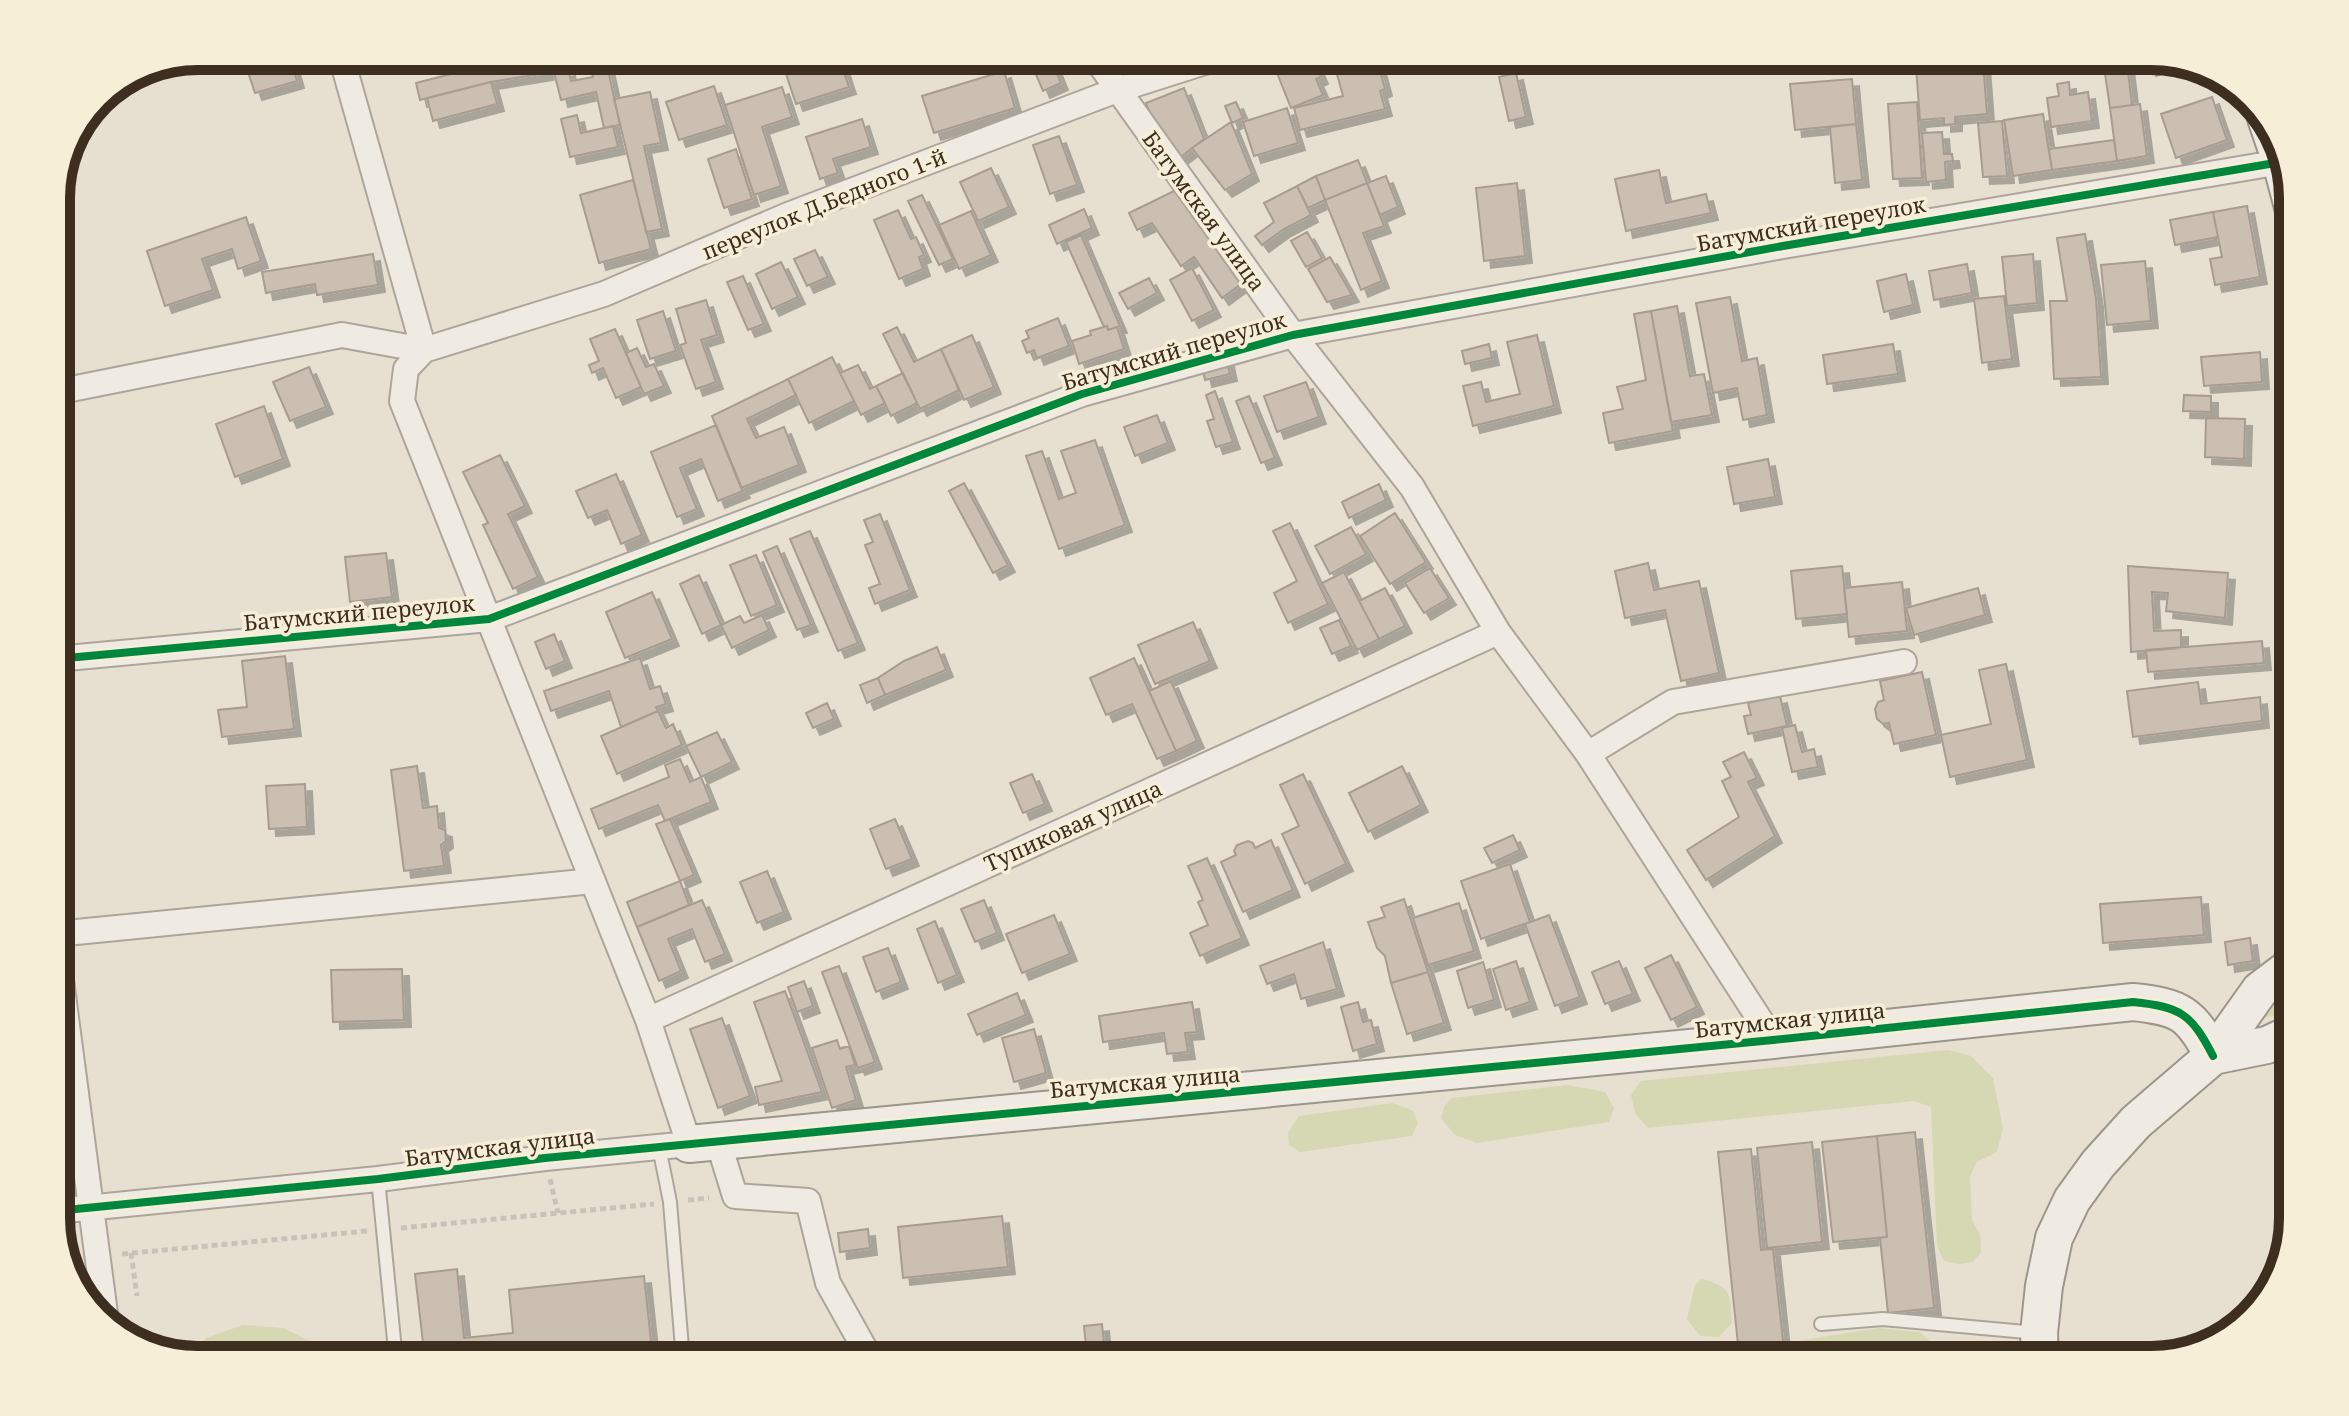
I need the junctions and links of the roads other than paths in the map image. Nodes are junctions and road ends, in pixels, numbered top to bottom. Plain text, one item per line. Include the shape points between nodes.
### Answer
1 (345, 70) edge
2 (1103, 70) edge
3 (1180, 70) edge
4 (1117, 90) junction
5 (2274, 163) edge
6 (1293, 335) junction
7 (424, 350) junction
8 (70, 389) edge
9 (489, 619) junction
10 (1498, 632) junction
11 (70, 658) edge
12 (1904, 662) dead end
13 (1588, 754) junction
14 (593, 881) junction
15 (70, 933) edge
16 (2279, 976) edge
17 (648, 1020) junction
18 (2279, 1039) edge
19 (1773, 1040) junction
20 (70, 1051) edge
21 (2213, 1056) junction
22 (689, 1144) junction
23 (378, 1179) junction
24 (90, 1207) junction
25 (70, 1209) edge
26 (104, 1305) edge
27 (1821, 1324) dead end
28 (395, 1346) edge
29 (682, 1346) edge
30 (863, 1346) edge
31 (2033, 1346) edge
32 (2039, 1346) edge

1 - 7 street
2 - 4 street, Батумская улица
3 - 4 street, переулок Д.Бедного 1-й
4 - 6 street, Батумская улица
4 - 7 street, переулок Д.Бедного 1-й via 788,215 604,294
5 - 6 street, Батумский переулок
6 - 9 street, Батумский переулок via 1082,394
6 - 10 street, Батумская улица via 1412,487
7 - 8 street via 342,335
7 - 9 street via 406,369 402,401
9 - 11 street, Батумский переулок
9 - 14 street
10 - 13 street, Батумская улица
10 - 17 street, Тупиковая улица
12 - 13 street via 1673,702
13 - 19 street, Батумская улица
14 - 15 street
14 - 17 street
16 - 21 street via 2260,990
17 - 22 street
18 - 21 street
19 - 21 street, Батумская улица via 2133,1002 2183,1014 2200,1030
19 - 22 street, Батумская улица
20 - 24 street
21 - 32 street via 2136,1122 2072,1200 2054,1238
22 - 23 street, Батумская улица
22 - 29 lane via 670,1202
22 - 30 street via 735,1196 808,1201 828,1283
23 - 24 street, Батумская улица
23 - 28 lane
24 - 25 street, Батумская улица
24 - 26 street
27 - 31 lane via 1883,1319

